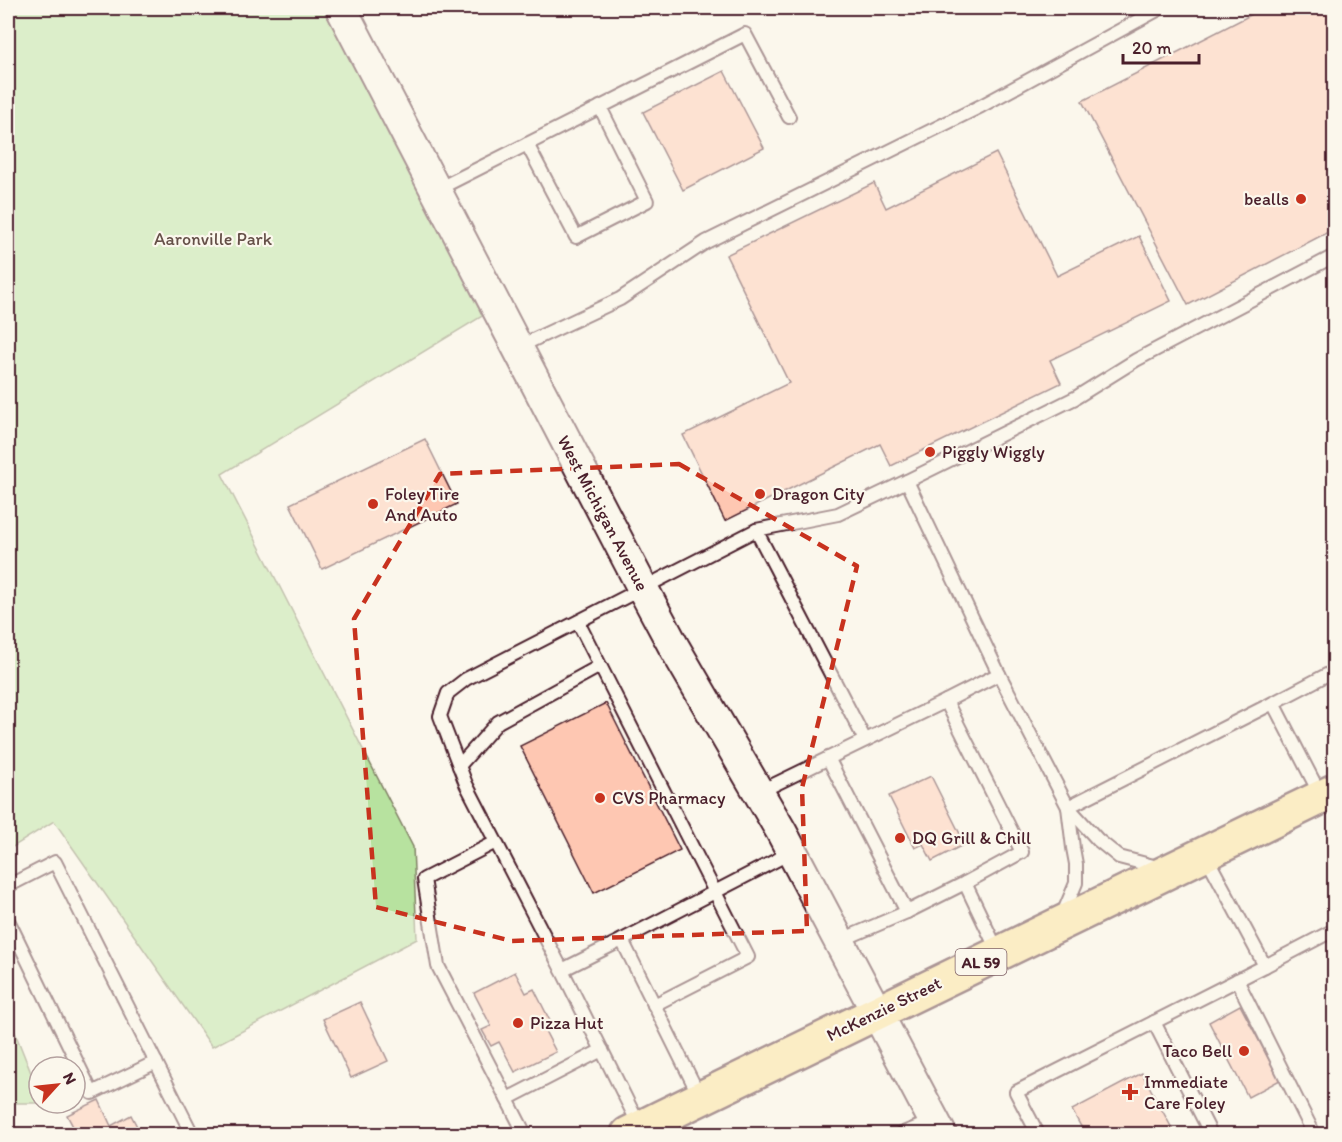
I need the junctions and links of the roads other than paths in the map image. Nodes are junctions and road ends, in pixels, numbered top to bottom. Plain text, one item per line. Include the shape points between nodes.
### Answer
1 (341, 8) edge
2 (1161, 8) edge
3 (600, 107) junction
4 (789, 117) dead end
5 (527, 144) junction
6 (435, 190) junction
7 (1335, 256) edge
8 (517, 348) junction
9 (907, 482) junction
10 (756, 530) junction
11 (643, 589) junction
12 (578, 622) junction
13 (600, 666) junction
14 (1335, 672) edge
15 (999, 674) junction
16 (946, 701) junction
17 (1273, 703) junction
18 (865, 740) junction
19 (828, 759) junction
20 (459, 766) junction
21 (759, 793) junction
22 (1328, 794) edge
23 (1068, 807) junction
24 (495, 842) junction
25 (792, 852) junction
26 (1204, 854) junction
27 (1171, 870) junction
28 (964, 884) junction
29 (8, 886) edge
30 (715, 892) junction
31 (907, 912) junction
32 (8, 921) edge
33 (1058, 924) junction
34 (1335, 930) edge
35 (622, 940) junction
36 (839, 941) junction
37 (999, 953) junction
38 (1265, 966) junction
39 (562, 970) junction
40 (1237, 980) junction
41 (654, 1005) junction
42 (877, 1012) junction
43 (1154, 1022) junction
44 (602, 1050) junction
45 (156, 1062) junction
46 (700, 1098) junction
47 (507, 1099) junction
48 (938, 1127) edge
49 (634, 1131) edge
50 (192, 1134) edge
51 (525, 1134) edge
52 (901, 1134) edge
53 (1038, 1134) edge
54 (1211, 1134) edge
55 (1314, 1134) edge

1 - 6 street, West Michigan Avenue
2 - 8 lane via 981,106 706,242 620,299
3 - 4 lane via 745,34
3 - 5 lane
3 - 5 lane via 647,201 576,237
5 - 6 lane
6 - 8 street, West Michigan Avenue
7 - 9 lane via 1136,360 1075,398
8 - 11 street, West Michigan Avenue
9 - 10 lane via 838,514
9 - 15 lane
10 - 11 lane
10 - 18 lane
11 - 12 lane
11 - 21 street, West Michigan Avenue
12 - 13 lane
12 - 20 lane via 466,679 448,693 440,716
13 - 20 lane via 498,722
13 - 30 lane
14 - 17 lane
15 - 16 lane
15 - 23 lane
16 - 18 lane
16 - 28 lane via 1022,852
17 - 22 lane
17 - 23 lane
18 - 19 lane
19 - 21 lane
19 - 31 lane
20 - 24 lane
21 - 25 street, West Michigan Avenue
22 - 26 main road, McKenzie Street / AL 59
23 - 27 lane via 1119,857
23 - 33 lane via 1076,883
24 - 39 lane
24 - 47 lane via 424,879 438,966
25 - 30 lane
25 - 36 street, West Michigan Avenue
26 - 27 main road, McKenzie Street / AL 59
26 - 38 lane
27 - 33 main road, McKenzie Street / AL 59
28 - 31 lane
28 - 37 lane
29 - 45 lane via 55,862
30 - 35 lane
30 - 41 lane via 748,957
31 - 36 lane
32 - 45 lane via 92,1093
33 - 37 main road, McKenzie Street / AL 59
34 - 38 lane
35 - 39 lane
35 - 41 lane
36 - 42 street, West Michigan Avenue
37 - 42 main road, McKenzie Street / AL 59
38 - 40 lane
39 - 44 lane
40 - 43 lane
40 - 55 lane
41 - 46 lane
42 - 46 main road, McKenzie Street / AL 59
42 - 48 street, West Michigan Avenue
43 - 53 lane via 1016,1092
43 - 54 lane
44 - 47 lane
44 - 49 lane
45 - 50 lane
46 - 49 main road, McKenzie Street / AL 59
47 - 51 lane
48 - 52 lane

